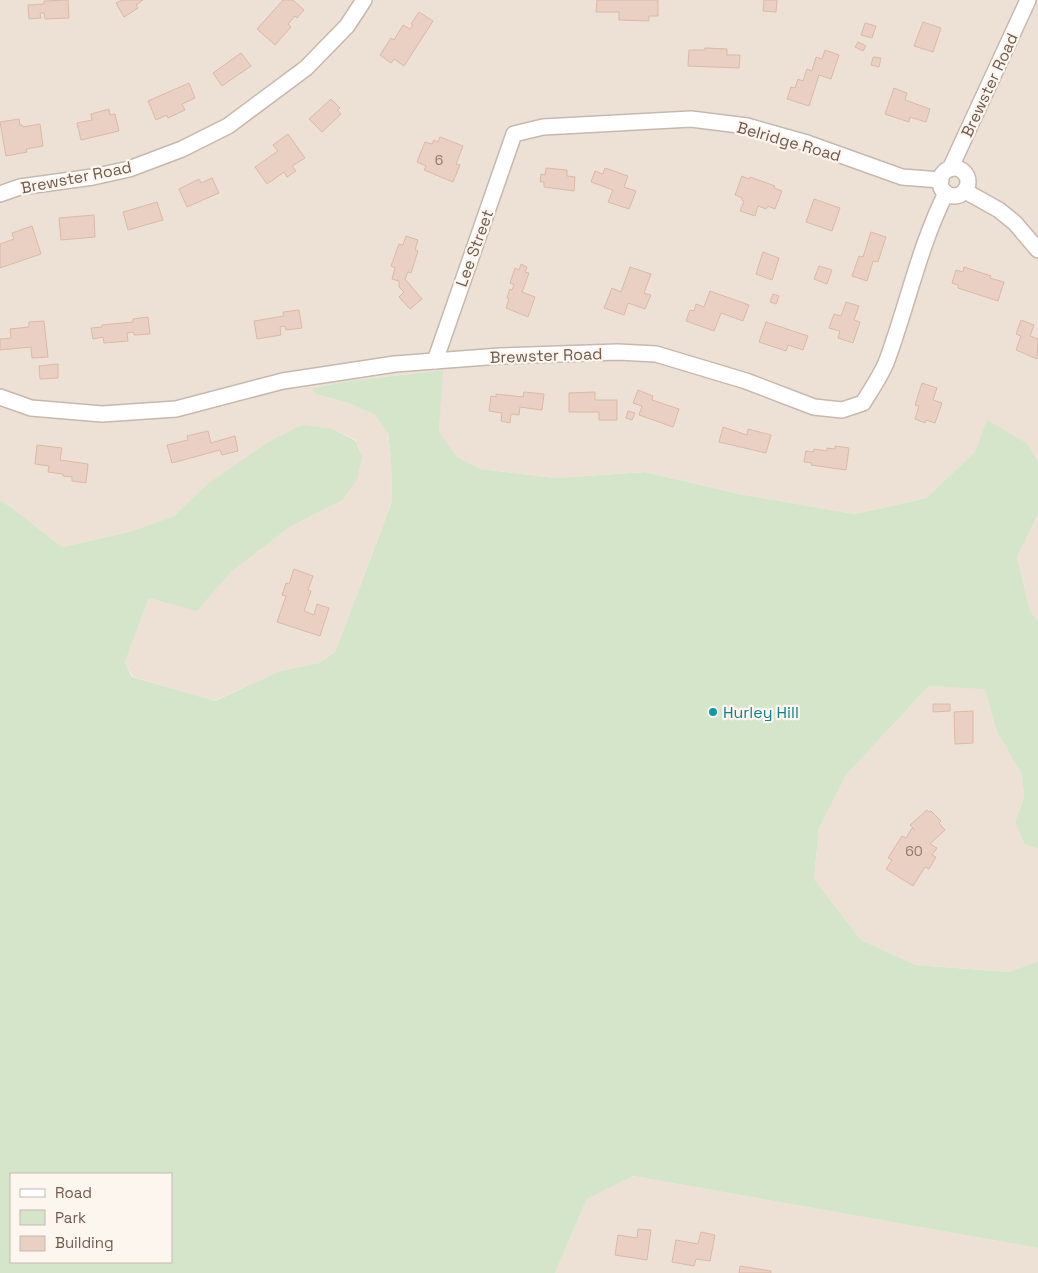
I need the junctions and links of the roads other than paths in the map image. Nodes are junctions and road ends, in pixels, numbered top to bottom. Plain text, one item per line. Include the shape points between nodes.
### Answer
1 (364, 0) edge
2 (1028, 0) edge
3 (514, 134) joint
4 (946, 181) junction
5 (965, 191) junction
6 (0, 194) edge
7 (1038, 250) edge
8 (435, 361) junction
9 (0, 397) edge

1 - 6 street, Brewster Road via 347,26 306,68 228,126 182,149 128,170 20,187
2 - 4 street, Brewster Road
3 - 4 street, Belridge Road via 543,127 691,119 747,126 902,177
3 - 8 street, Lee Street
4 - 5 street via 949,195 958,196
4 - 5 street via 958,169 968,180
4 - 8 street, Brewster Road via 885,364 863,403 842,410 814,407 746,381 656,354 618,352
5 - 7 street via 999,210
8 - 9 street, Brewster Road via 282,381 176,409 102,414 31,408

